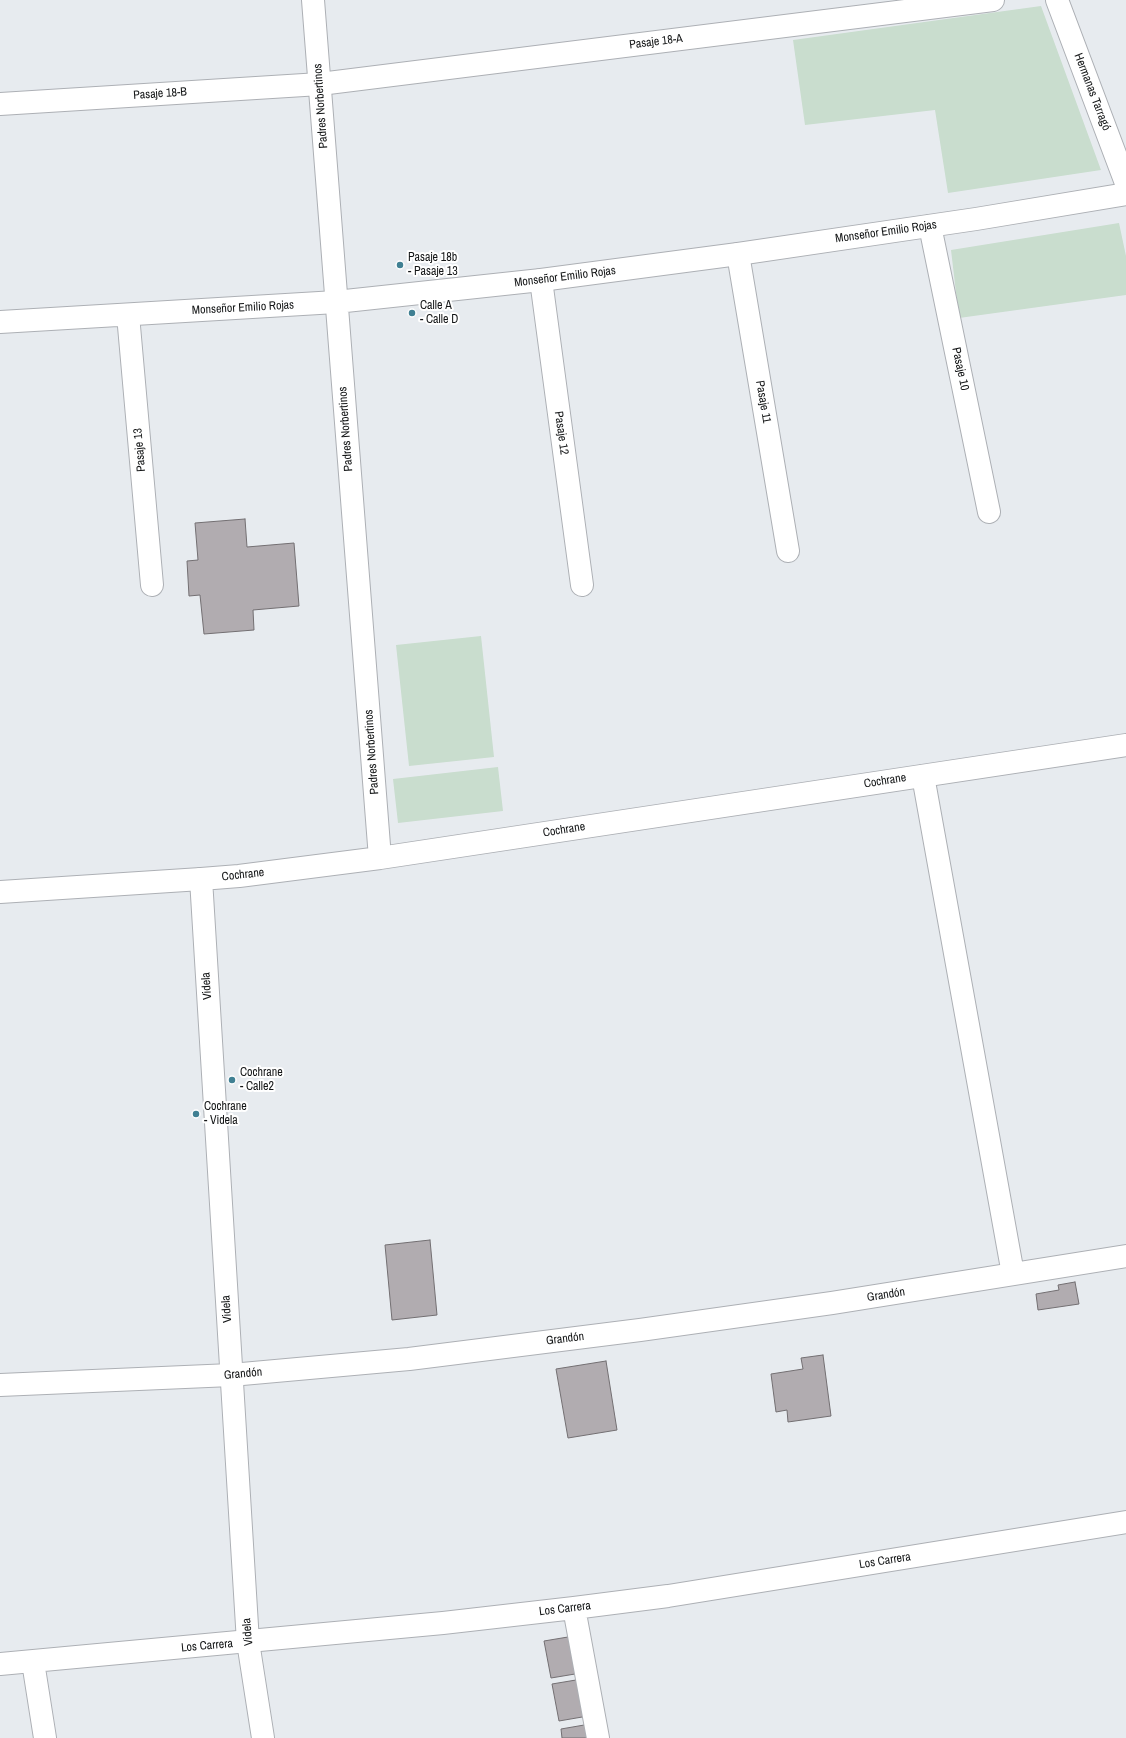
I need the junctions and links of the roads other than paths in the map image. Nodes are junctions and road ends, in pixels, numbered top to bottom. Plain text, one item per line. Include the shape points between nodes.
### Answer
1 (313, 0) edge
2 (993, 0) edge
3 (1057, 0) edge
4 (320, 84) junction
5 (0, 104) edge
6 (1126, 183) edge
7 (1126, 194) edge
8 (930, 226) junction
9 (738, 254) junction
10 (541, 280) junction
11 (336, 302) junction
12 (128, 315) junction
13 (0, 322) edge
14 (990, 512) dead end
15 (788, 550) dead end
16 (152, 585) dead end
17 (582, 585) dead end
18 (1126, 745) edge
19 (923, 776) junction
20 (380, 858) junction
21 (201, 879) junction
22 (0, 892) edge
23 (1126, 1256) edge
24 (1013, 1274) junction
25 (231, 1375) junction
26 (0, 1385) edge
27 (1126, 1522) edge
28 (574, 1608) junction
29 (248, 1642) junction
30 (33, 1662) junction
31 (0, 1664) edge
32 (45, 1738) edge
33 (263, 1738) edge
34 (598, 1738) edge

1 - 4 street, Padres Norbertinos
2 - 4 street, Pasaje 18-A
3 - 6 street, Hermanas Tarragó
4 - 5 street, Pasaje 18-B
4 - 11 street, Padres Norbertinos
7 - 8 street, Monseñor Emilio Rojas
8 - 9 street, Monseñor Emilio Rojas
8 - 14 street, Pasaje 10
9 - 10 street, Monseñor Emilio Rojas
9 - 15 street, Pasaje 11
10 - 11 street, Monseñor Emilio Rojas
10 - 17 street, Pasaje 12
11 - 12 street, Monseñor Emilio Rojas
11 - 20 street, Padres Norbertinos
12 - 13 street, Monseñor Emilio Rojas
12 - 16 street, Pasaje 13
18 - 19 street, Cochrane
19 - 20 street, Cochrane
19 - 24 street
20 - 21 street, Cochrane
21 - 22 street, Cochrane
21 - 25 street, Videla
23 - 24 street, Grandón
24 - 25 street, Grandón via 632,1331 409,1359
25 - 26 street, Grandón
25 - 29 street, Videla
27 - 28 street, Los Carrera via 675,1595
28 - 29 street, Los Carrera
28 - 34 street
29 - 30 street, Los Carrera
29 - 33 street, Videla
30 - 31 street, Los Carrera
30 - 32 street

